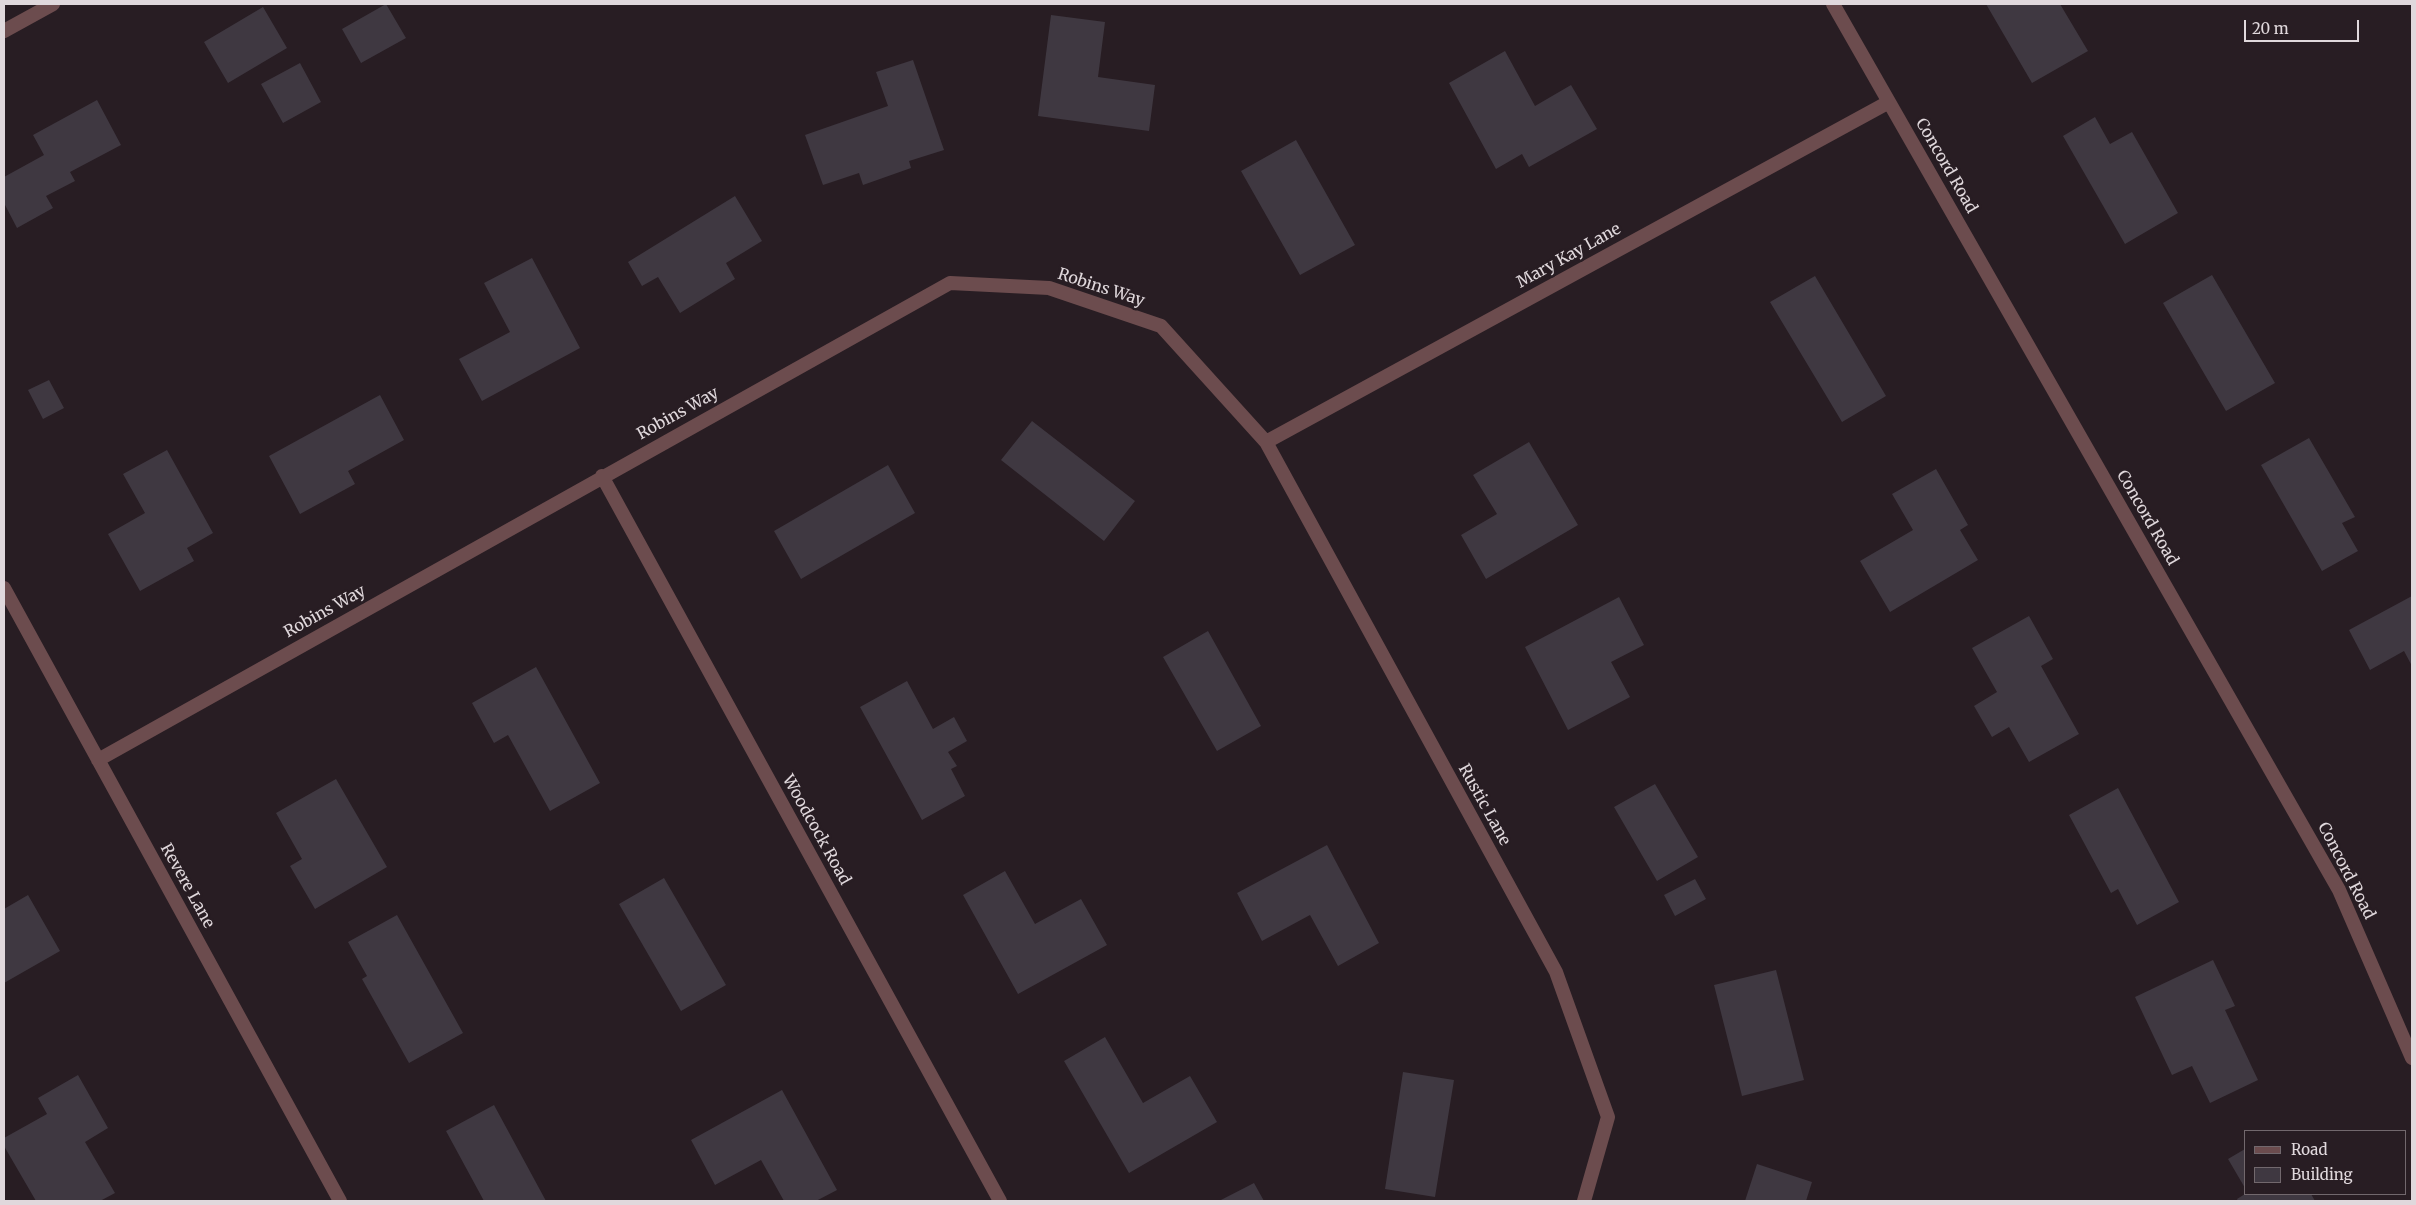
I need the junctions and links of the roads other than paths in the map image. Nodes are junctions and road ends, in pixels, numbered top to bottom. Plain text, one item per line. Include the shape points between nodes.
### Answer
1 (53, 4) edge
2 (1833, 4) edge
3 (4, 31) edge
4 (1888, 102) junction
5 (1266, 442) junction
6 (602, 476) junction
7 (4, 588) edge
8 (98, 760) junction
9 (2412, 1058) edge
10 (340, 1201) edge
11 (1000, 1201) edge
12 (1584, 1201) edge

1 - 3 street
2 - 4 street, Concord Road
4 - 5 street, Mary Kay Lane
4 - 9 street, Concord Road via 2339,890
5 - 6 street, Robins Way via 1161,326 1049,288 950,284
5 - 12 street, Rustic Lane via 1556,972 1608,1117
6 - 8 street, Robins Way
6 - 11 street, Woodcock Road
7 - 8 street, Revere Lane
8 - 10 street, Revere Lane

